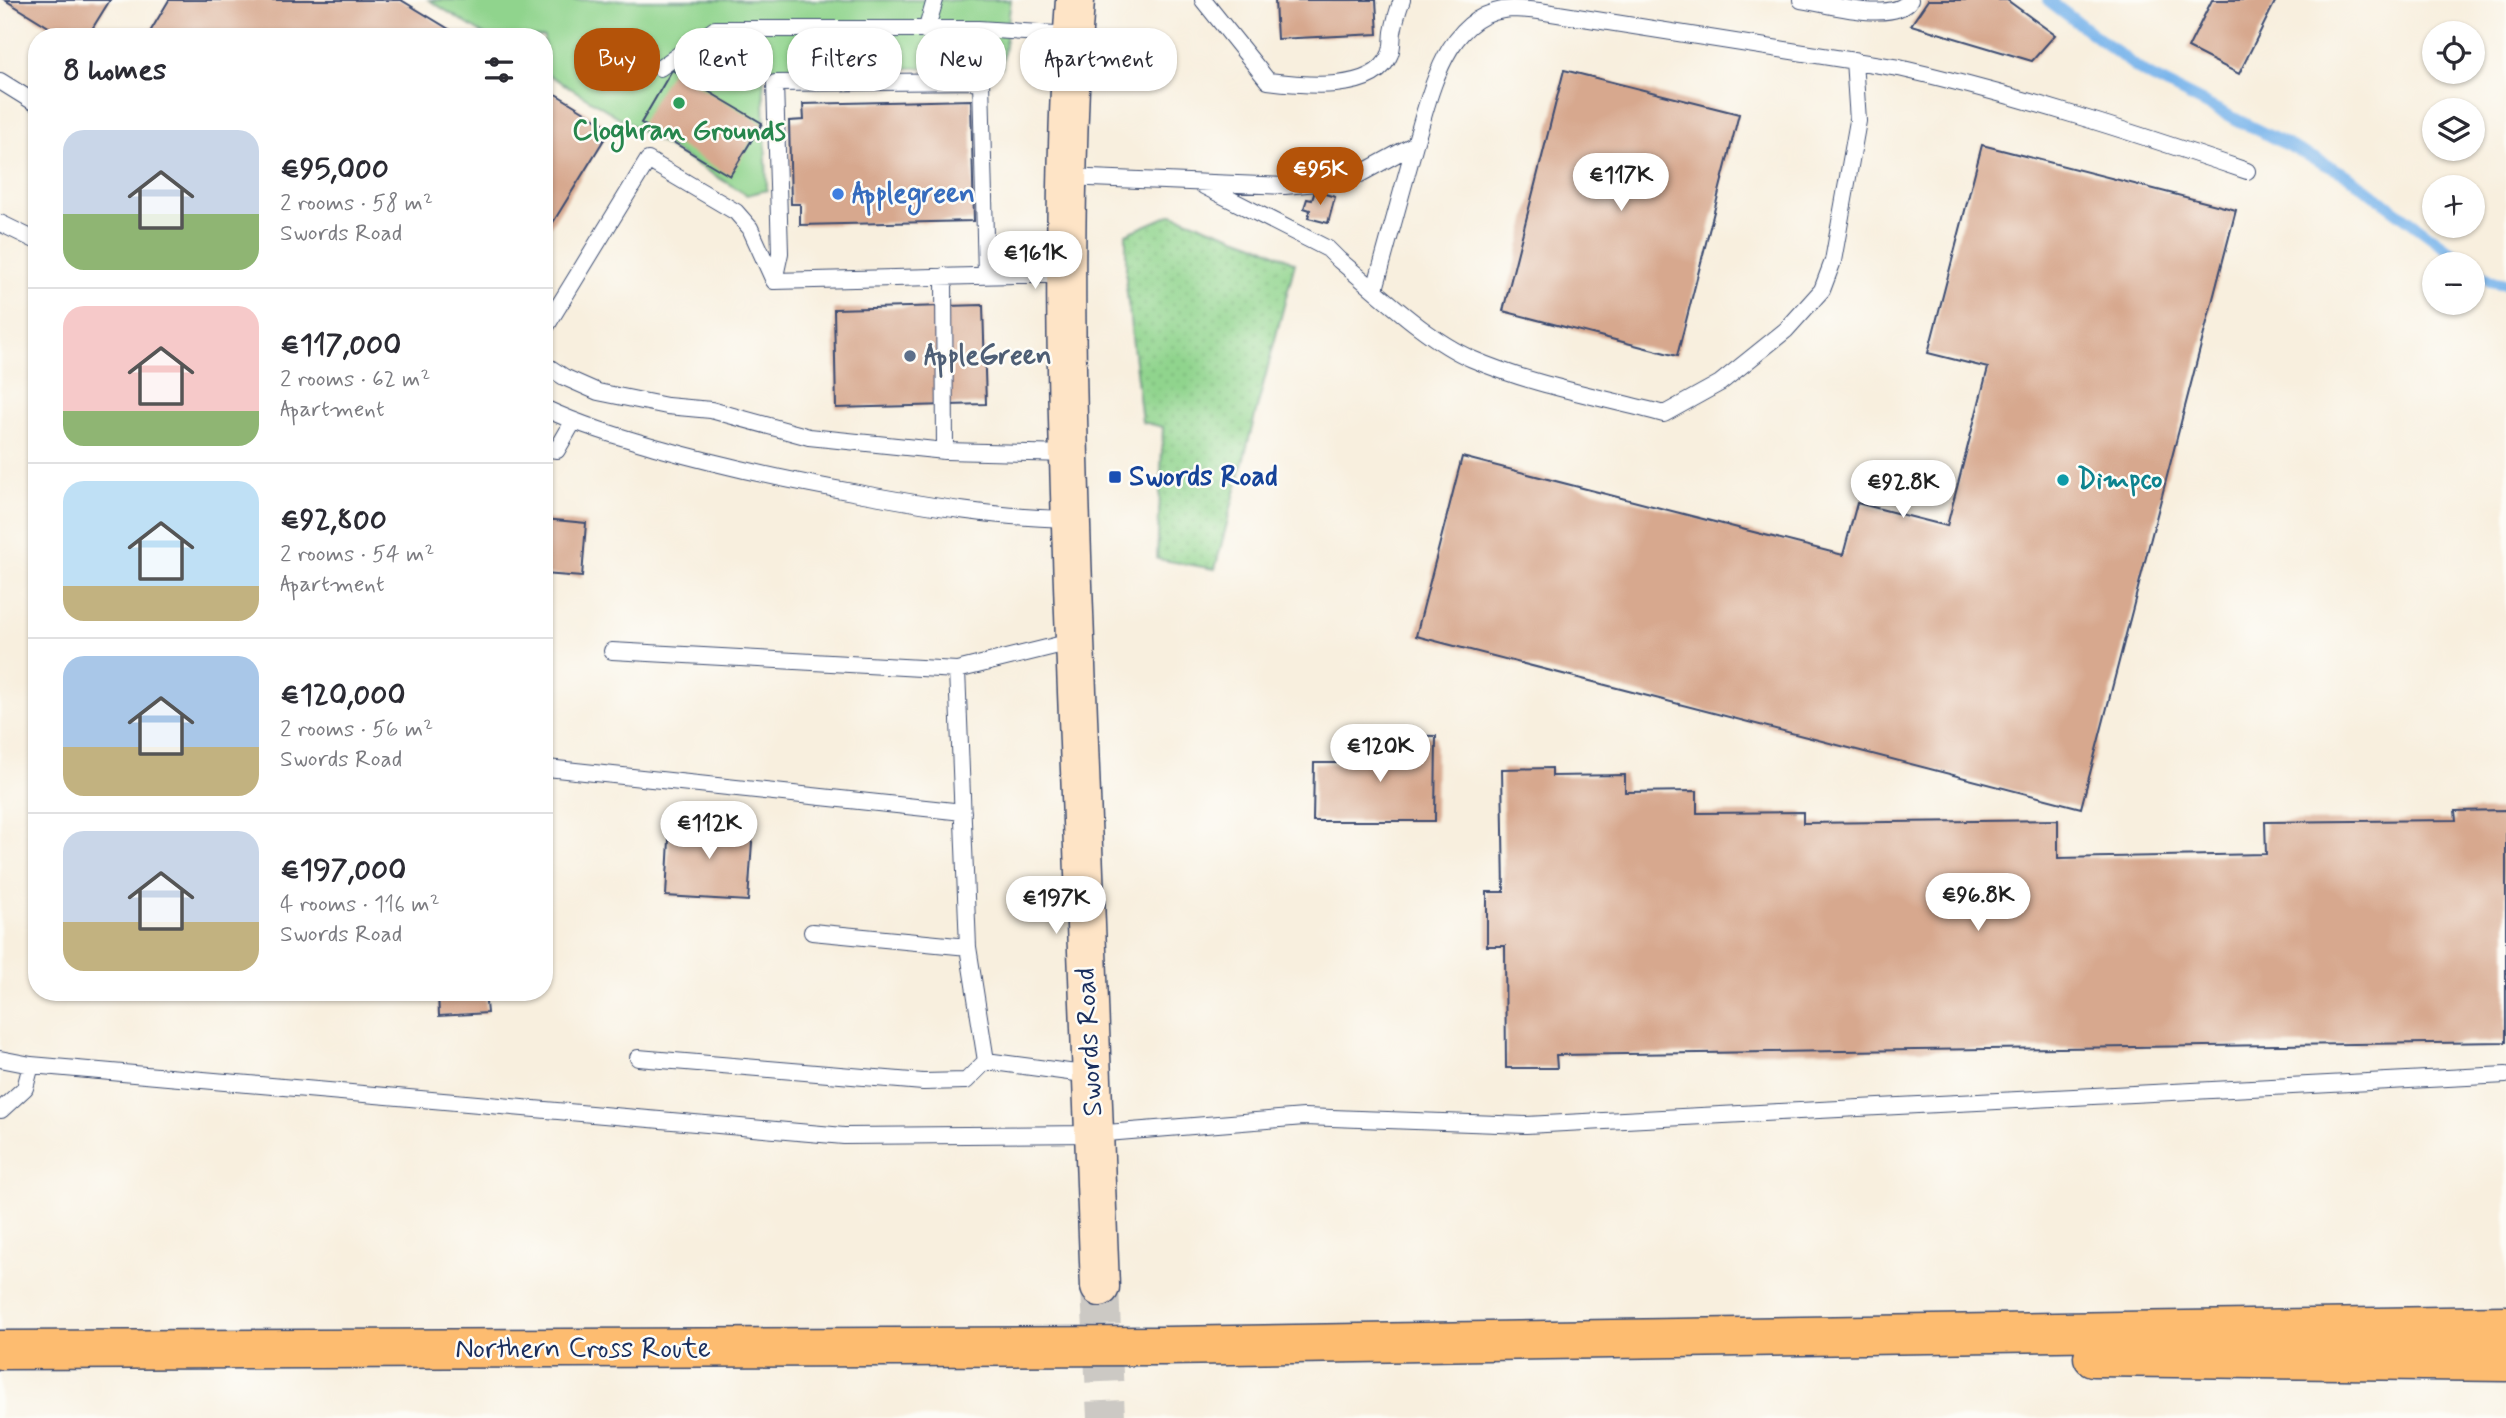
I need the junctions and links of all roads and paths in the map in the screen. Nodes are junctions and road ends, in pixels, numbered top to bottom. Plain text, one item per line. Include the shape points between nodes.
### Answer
1 (935, 0) edge
2 (1203, 0) edge
3 (1402, 0) edge
4 (1801, 0) edge
5 (1910, 0) edge
6 (1073, 18) edge
7 (927, 28) edge
8 (987, 28) edge
9 (916, 31) edge
10 (1854, 61) junction
11 (660, 68) dead end
12 (0, 81) edge
13 (28, 98) edge
14 (1415, 144) junction
15 (2247, 171) dead end
16 (1066, 177) junction
17 (1200, 184) junction
18 (0, 223) edge
19 (28, 237) edge
20 (986, 275) junction
21 (1065, 275) junction
22 (944, 276) junction
23 (774, 281) junction
24 (1375, 289) junction
25 (553, 315) edge
26 (553, 370) edge
27 (553, 412) edge
28 (573, 422) junction
29 (553, 450) edge
30 (946, 451) junction
31 (1069, 454) junction
32 (1070, 519) junction
33 (1075, 641) junction
34 (612, 651) dead end
35 (957, 670) junction
36 (553, 769) edge
37 (963, 812) junction
38 (812, 932) dead end
39 (968, 947) junction
40 (638, 1058) dead end
41 (0, 1059) edge
42 (986, 1060) junction
43 (31, 1065) junction
44 (1091, 1075) junction
45 (2506, 1075) edge
46 (1, 1110) edge
47 (1094, 1134) junction
48 (1100, 1287) tunnel mouth
49 (2506, 1325) edge
50 (1167, 1346) junction
51 (0, 1350) edge
52 (2506, 1362) edge

1 - 7 lane
2 - 3 lane via 1268,81 1313,85 1370,76 1381,67 1390,55
4 - 5 lane via 1883,13 1906,6
6 - 8 lane
6 - 16 main road, Swords Road
9 - 11 lane via 715,29
10 - 14 lane via 1539,11 1501,11 1474,23 1450,49 1440,66
10 - 15 lane via 1949,80 2112,125
10 - 24 lane via 1858,121 1833,261 1822,290 1786,330 1720,383 1664,414 1471,359
12 - 13 lane
14 - 17 lane via 1360,174 1328,182
14 - 24 lane
16 - 17 lane
16 - 21 main road, Swords Road
17 - 24 lane via 1328,248
18 - 19 lane
20 - 21 lane
20 - 22 lane
20 - 23 lane via 981,81 775,83 780,253
21 - 31 main road, Swords Road
22 - 23 lane
22 - 30 lane
23 - 25 lane via 750,228 736,212 648,160
26 - 30 lane via 598,392 711,410 808,437
27 - 28 lane
28 - 29 lane
28 - 32 lane via 722,466 808,484 979,513
30 - 31 lane
31 - 32 main road, Swords Road
32 - 33 main road, Swords Road
33 - 35 lane
33 - 44 main road, Swords Road
34 - 35 lane
35 - 37 lane
36 - 37 lane
37 - 39 lane
38 - 39 lane
39 - 42 lane
40 - 42 lane via 923,1082 967,1081
41 - 43 lane
42 - 44 lane
43 - 46 lane via 25,1088
43 - 47 lane via 844,1136
44 - 47 main road, Swords Road
45 - 47 lane via 1526,1125 1304,1117
47 - 48 main road, Swords Road
49 - 50 highway
50 - 51 highway, Northern Cross Route
50 - 52 highway

